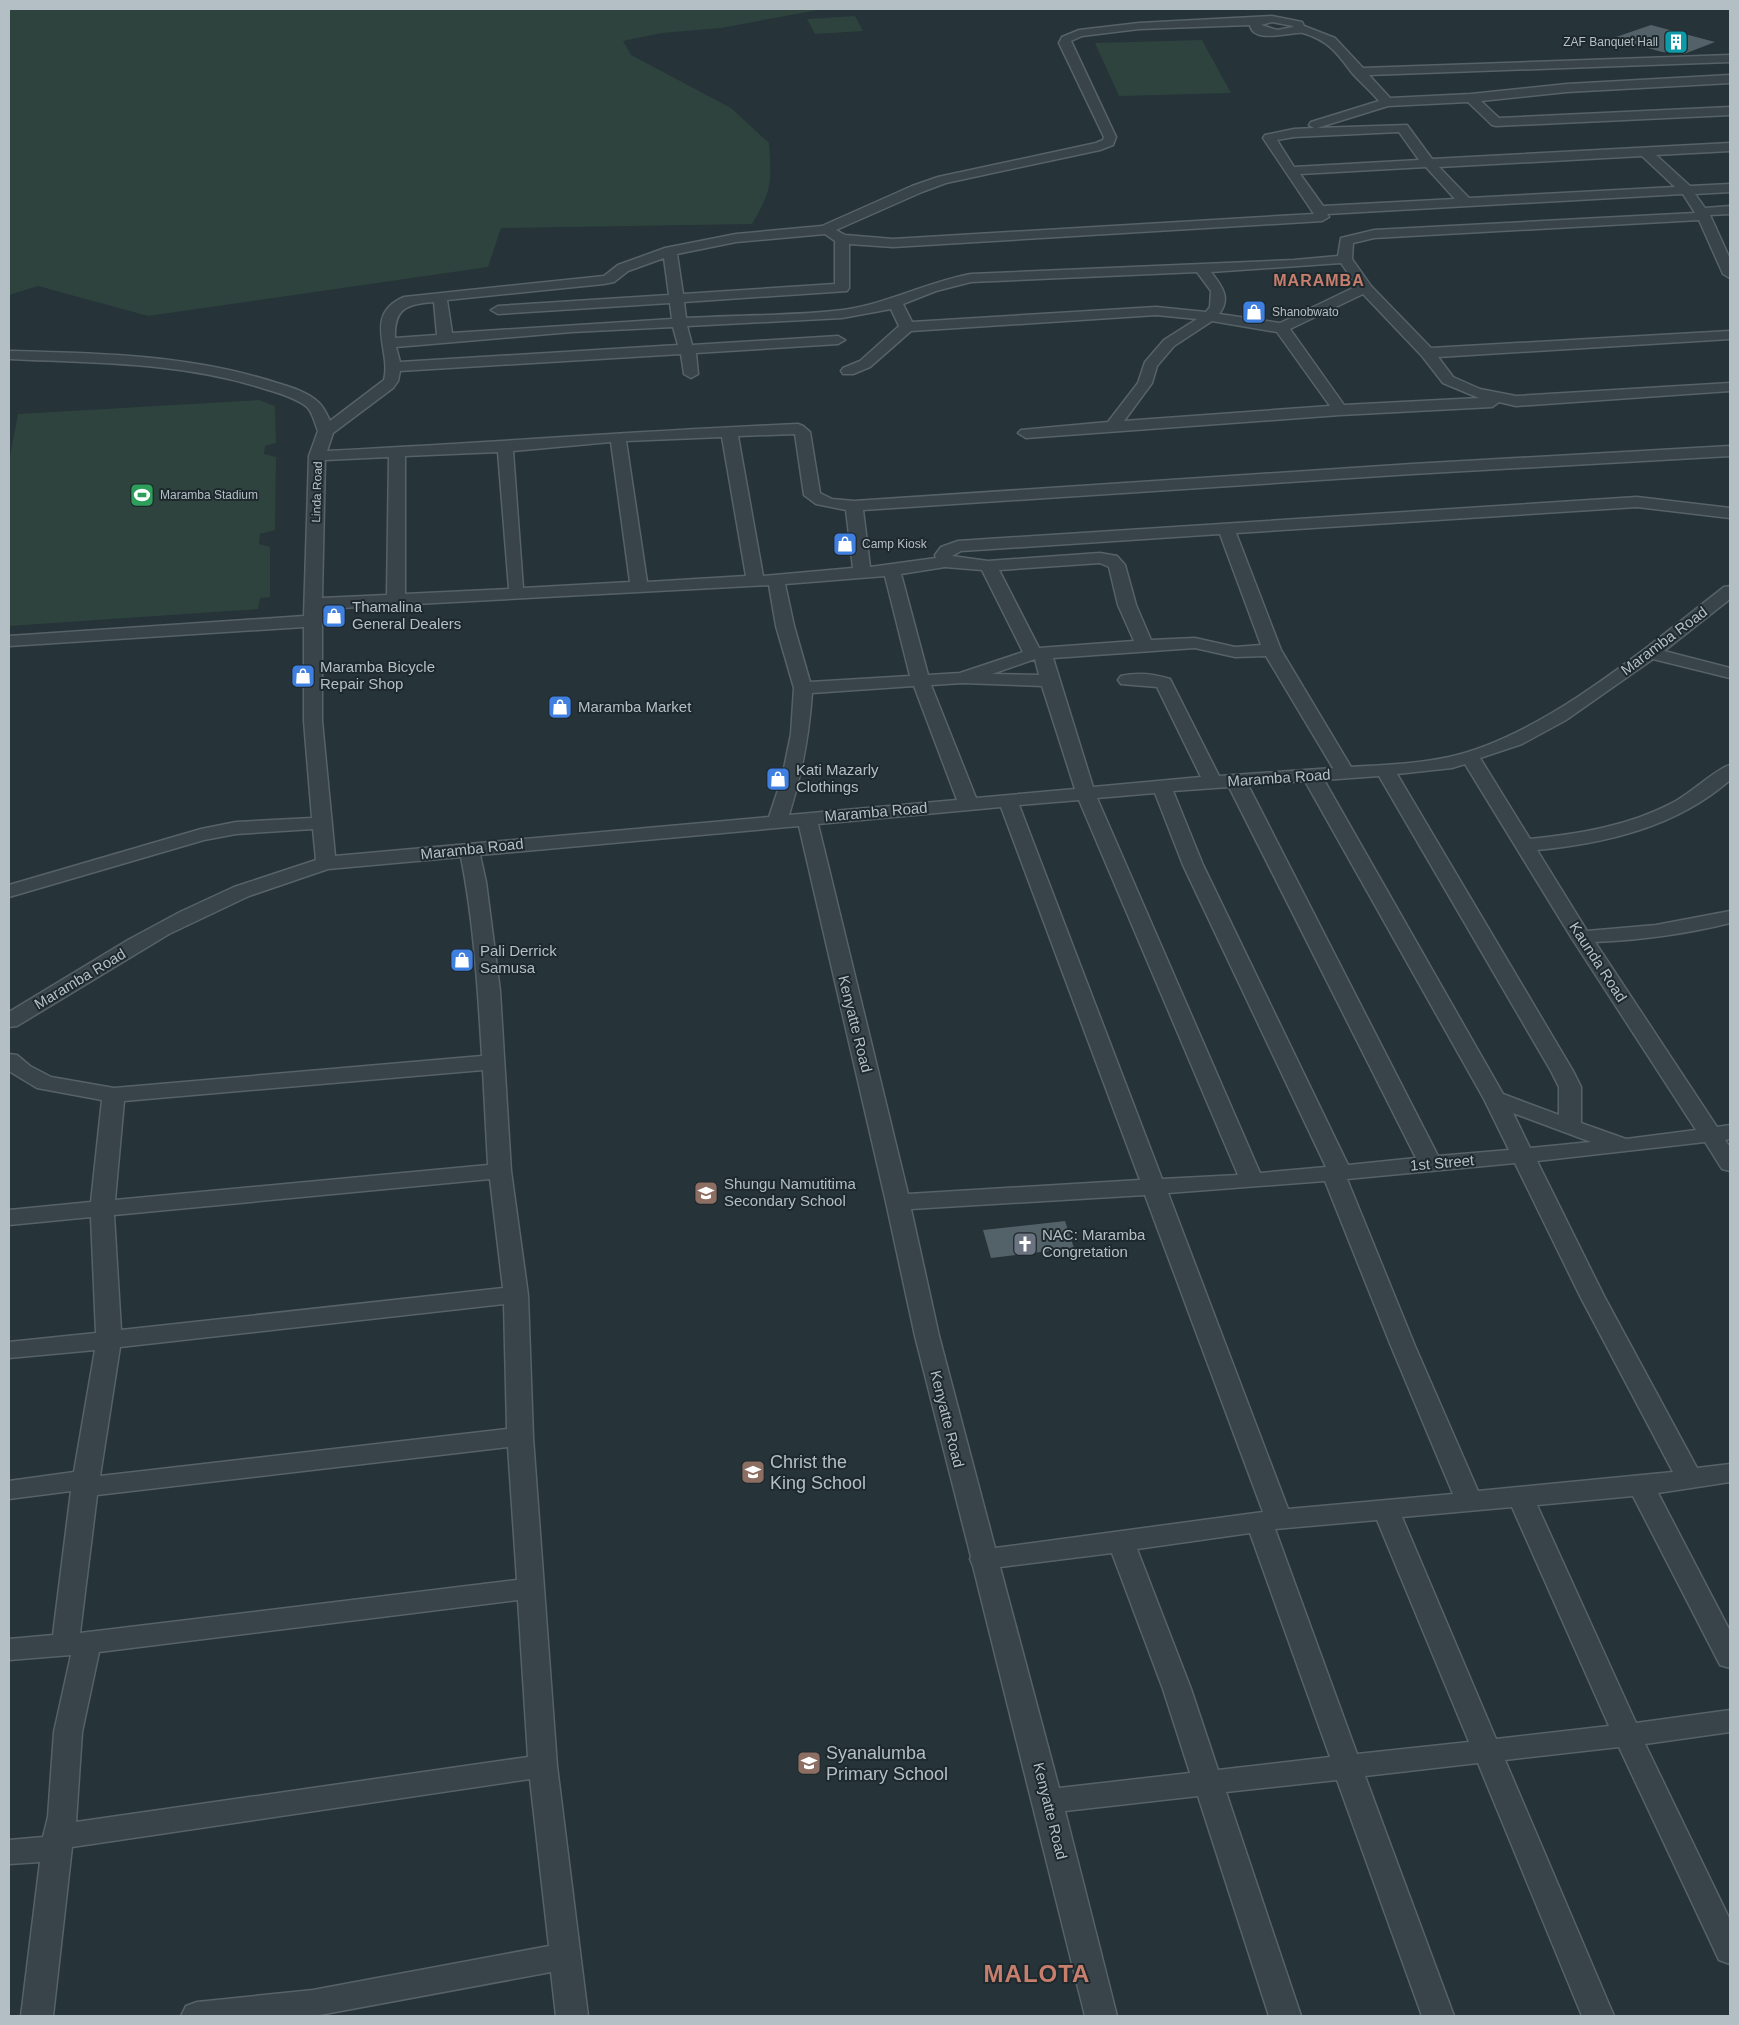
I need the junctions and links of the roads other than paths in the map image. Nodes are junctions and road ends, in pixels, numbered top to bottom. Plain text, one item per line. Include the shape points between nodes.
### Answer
1 (1264, 16) edge
2 (1299, 28) junction
3 (1730, 58) edge
4 (1358, 72) junction
5 (1730, 79) edge
6 (1513, 94) junction
7 (1471, 98) junction
8 (1387, 102) junction
9 (1730, 111) edge
10 (1538, 121) junction
11 (1294, 133) junction
12 (1730, 147) edge
13 (1644, 151) junction
14 (1429, 162) junction
15 (1290, 170) junction
16 (1730, 188) edge
17 (1686, 190) junction
18 (1561, 196) junction
19 (1465, 202) junction
20 (1730, 210) edge
21 (1321, 214) junction
22 (1703, 214) junction
23 (1583, 224) junction
24 (825, 230) junction
25 (842, 239) junction
26 (1346, 241) junction
27 (670, 251) junction
28 (1345, 259) junction
29 (1200, 267) junction
30 (1730, 274) edge
31 (1364, 288) junction
32 (493, 291) junction
33 (440, 297) junction
34 (676, 300) junction
35 (893, 304) junction
36 (498, 310) junction
37 (1209, 317) junction
38 (681, 324) junction
39 (907, 327) junction
40 (1282, 328) junction
41 (502, 333) junction
42 (1730, 335) edge
43 (445, 338) junction
44 (838, 340) dead end
45 (388, 343) junction
46 (685, 348) junction
47 (1427, 353) junction
48 (9, 356) edge
49 (394, 367) junction
50 (848, 371) dead end
51 (691, 374) dead end
52 (1730, 388) edge
53 (1516, 401) junction
54 (1340, 410) junction
55 (1112, 427) junction
56 (326, 431) junction
57 (729, 432) junction
58 (1026, 432) dead end
59 (618, 437) junction
60 (506, 447) junction
61 (1730, 451) edge
62 (397, 453) junction
63 (318, 456) junction
64 (854, 506) junction
65 (1730, 513) edge
66 (1227, 530) junction
67 (945, 562) junction
68 (988, 566) junction
69 (892, 570) junction
70 (862, 572) junction
71 (755, 580) junction
72 (776, 580) junction
73 (639, 584) junction
74 (516, 586) junction
75 (425, 591) dead end
76 (1730, 591) edge
77 (396, 600) junction
78 (313, 612) junction
79 (9, 642) edge
80 (1144, 645) junction
81 (1272, 650) junction
82 (1650, 653) junction
83 (1038, 654) junction
84 (1730, 673) edge
85 (962, 678) junction
86 (1126, 680) dead end
87 (1048, 681) junction
88 (921, 682) junction
89 (803, 688) junction
90 (1470, 757) junction
91 (1386, 770) junction
92 (1730, 771) edge
93 (1344, 773) junction
94 (1312, 776) junction
95 (1236, 781) junction
96 (1214, 782) junction
97 (1162, 788) junction
98 (1086, 794) junction
99 (1008, 801) junction
100 (969, 805) junction
101 (807, 818) junction
102 (778, 822) junction
103 (322, 823) junction
104 (1524, 845) junction
105 (469, 849) junction
106 (326, 863) junction
107 (9, 892) edge
108 (1730, 918) edge
109 (1581, 937) junction
110 (9, 1021) edge
111 (9, 1060) edge
112 (494, 1062) junction
113 (114, 1094) junction
114 (1495, 1099) junction
115 (1570, 1127) junction
116 (1721, 1133) edge
117 (1625, 1146) junction
118 (1521, 1156) junction
119 (1430, 1164) junction
120 (1730, 1164) edge
121 (500, 1171) junction
122 (1336, 1172) junction
123 (1252, 1181) junction
124 (1152, 1187) junction
125 (898, 1202) junction
126 (102, 1210) junction
127 (9, 1218) edge
128 (516, 1295) junction
129 (109, 1340) junction
130 (9, 1350) edge
131 (520, 1437) junction
132 (1730, 1474) edge
133 (1690, 1479) junction
134 (86, 1484) junction
135 (1641, 1486) junction
136 (9, 1490) edge
137 (1520, 1498) junction
138 (1470, 1502) junction
139 (1386, 1510) junction
140 (1269, 1521) junction
141 (1121, 1542) junction
142 (983, 1558) junction
143 (530, 1588) junction
144 (76, 1644) junction
145 (9, 1649) edge
146 (1730, 1657) edge
147 (1730, 1721) edge
148 (1627, 1736) junction
149 (1486, 1750) junction
150 (543, 1766) junction
151 (1347, 1766) junction
152 (1209, 1784) junction
153 (1048, 1801) junction
154 (58, 1842) junction
155 (9, 1852) edge
156 (1730, 1951) edge
157 (566, 1956) junction
158 (37, 2016) edge
159 (197, 2016) edge
160 (572, 2016) edge
161 (1101, 2016) edge
162 (1285, 2016) edge
163 (1438, 2016) edge
164 (1598, 2016) edge

1 - 2 street via 1293,22
1 - 2 street via 1255,26 1266,32 1287,32
1 - 24 street via 1139,26 1071,36 1065,43 1110,138 1109,142 943,180
2 - 4 street via 1331,40
3 - 4 street
4 - 8 street
5 - 6 street
6 - 7 street
6 - 10 street
7 - 8 street
7 - 10 street via 1496,122
8 - 11 street
9 - 10 street
11 - 14 street via 1403,128
11 - 15 street via 1274,136 1269,140
12 - 13 street
13 - 14 street
13 - 17 street
14 - 15 street
14 - 19 street
15 - 21 street
16 - 17 street
17 - 18 street
17 - 22 street
18 - 19 street
18 - 23 street
19 - 21 street
20 - 22 street
21 - 25 street via 893,243
21 - 26 street
22 - 23 street
22 - 30 street
23 - 26 street via 1384,234
24 - 25 street
24 - 27 street via 736,238
25 - 34 street via 842,288
26 - 28 street
27 - 32 street via 623,268 604,280
27 - 34 street
28 - 29 street
28 - 31 street
29 - 35 street via 971,278 933,286
29 - 37 street via 1218,291 1217,307
31 - 40 street
31 - 47 street
32 - 33 street
32 - 36 street
33 - 43 street
33 - 45 street via 409,300 398,305 388,325
34 - 36 street
34 - 38 street
35 - 38 street via 842,314
35 - 39 street via 899,308
36 - 41 street
37 - 39 street via 1156,311
37 - 40 street
37 - 55 street via 1169,342 1150,365 1145,383
38 - 41 street
38 - 46 street
39 - 50 street via 865,364
40 - 54 street
41 - 43 street
42 - 47 street
43 - 45 street
44 - 46 street
45 - 49 street
46 - 49 street
46 - 51 street
47 - 53 street via 1448,380 1476,393
48 - 56 street via 168,364 233,374 307,401 316,408
49 - 56 street via 390,383 384,390
52 - 53 street
53 - 54 street
54 - 55 street
55 - 58 street
56 - 63 street, Linda Road
57 - 59 street
57 - 64 street via 798,428 802,432 812,495 830,504
57 - 71 street
59 - 60 street
59 - 73 street
60 - 62 street
60 - 74 street
61 - 64 street
62 - 63 street
62 - 77 street
63 - 78 street, Linda Road
64 - 70 street
65 - 66 street via 1637,502
66 - 67 street via 958,546 943,555
66 - 81 street
67 - 68 street
67 - 69 street
68 - 80 street via 1111,560 1117,565 1127,604
68 - 83 street
69 - 70 street
69 - 88 street
70 - 72 street
71 - 72 street
71 - 73 street
72 - 89 street
73 - 74 street
73 - 77 street
74 - 75 street
76 - 82 street, Maramba Road
77 - 78 street
78 - 79 street
78 - 103 street, Linda Road via 313,721
80 - 81 street via 1194,643 1234,652
80 - 83 street
81 - 93 street
82 - 84 street
82 - 90 street, Maramba Road via 1560,716 1515,740
83 - 85 street
83 - 87 street
85 - 87 street
85 - 88 street
86 - 96 street via 1151,679 1164,683
87 - 98 street
88 - 89 street
88 - 100 street
89 - 102 street via 800,734
90 - 91 street, Maramba Road
90 - 104 street, Kaunda Road
91 - 93 street, Maramba Road
91 - 115 street via 1562,1071 1570,1087
92 - 104 street via 1700,796 1670,812 1634,825 1567,841
93 - 94 street, Maramba Road
94 - 95 street, Maramba Road
94 - 114 street
95 - 96 street, Maramba Road
95 - 119 street
96 - 97 street, Maramba Road
97 - 98 street, Maramba Road
97 - 122 street via 1193,865
98 - 99 street, Maramba Road
98 - 123 street
99 - 100 street, Maramba Road
99 - 124 street
100 - 101 street, Maramba Road
101 - 102 street, Maramba Road
101 - 125 street, Kenyatte Road
102 - 105 street, Maramba Road
103 - 106 street, Linda Road
103 - 107 street via 236,828 201,835
104 - 109 street, Kaunda Road
105 - 106 street, Maramba Road
105 - 112 street via 488,982
106 - 110 street, Maramba Road via 265,882 215,903 166,928
108 - 109 street via 1648,934
109 - 116 street, Kaunda Road
111 - 113 street via 45,1083
112 - 113 street
112 - 121 street
113 - 126 street
114 - 115 street
114 - 118 street
115 - 117 street
116 - 117 street, 1st Street
116 - 120 street, Kaunda Road
117 - 118 street, 1st Street
118 - 119 street, 1st Street
118 - 133 street
119 - 122 street, 1st Street
121 - 126 street
121 - 128 street
122 - 123 street, 1st Street
122 - 138 street via 1403,1346
123 - 124 street, 1st Street
124 - 125 street, 1st Street
124 - 140 street
125 - 142 street, Kenyatte Road via 926,1336
126 - 127 street
126 - 129 street
128 - 129 street
128 - 131 street
129 - 130 street
129 - 134 street
131 - 134 street
131 - 143 street
132 - 133 street
133 - 135 street
134 - 136 street
134 - 144 street
135 - 137 street
135 - 146 street
137 - 138 street
137 - 148 street
138 - 139 street
139 - 140 street
139 - 149 street
140 - 141 street
140 - 151 street
141 - 142 street
141 - 152 street via 1177,1688
142 - 153 street, Kenyatte Road
143 - 144 street
143 - 150 street
144 - 145 street
144 - 154 street via 63,1817
147 - 148 street
148 - 149 street
148 - 156 street
149 - 151 street
149 - 164 street
150 - 154 street
150 - 157 street
151 - 152 street
151 - 163 street
152 - 153 street
152 - 162 street
153 - 161 street, Kenyatte Road
154 - 155 street
154 - 158 street
157 - 159 street via 313,2003
157 - 160 street

